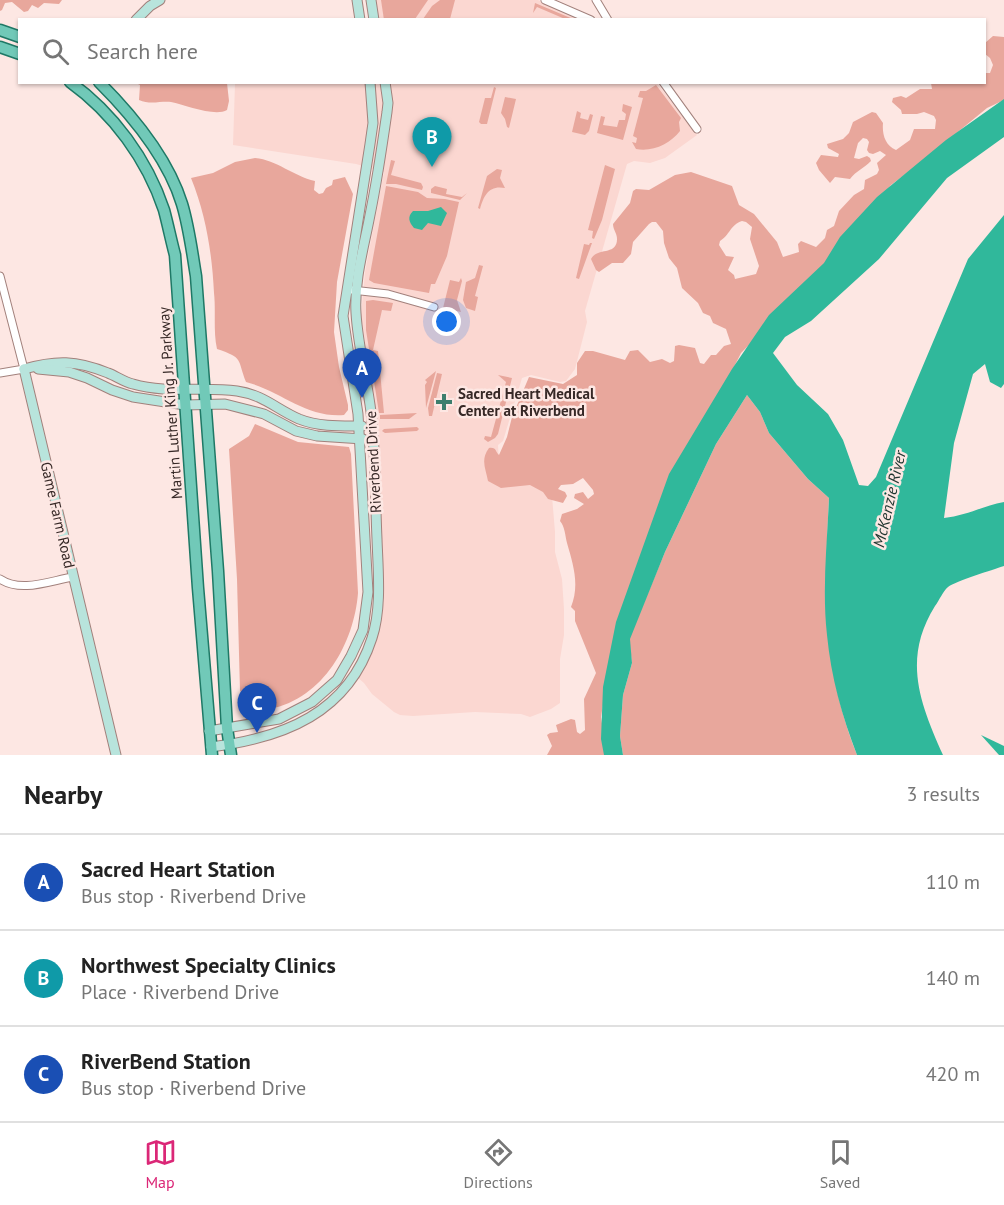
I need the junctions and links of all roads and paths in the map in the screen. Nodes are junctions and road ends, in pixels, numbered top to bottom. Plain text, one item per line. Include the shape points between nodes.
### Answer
1 (160, 0) edge
2 (357, 0) edge
3 (371, 0) edge
4 (545, 0) edge
5 (596, 0) edge
6 (138, 18) edge
7 (360, 18) edge
8 (374, 18) edge
9 (586, 18) edge
10 (607, 18) edge
11 (0, 30) edge
12 (18, 36) edge
13 (0, 47) edge
14 (18, 53) edge
15 (76, 84) edge
16 (101, 84) edge
17 (370, 84) edge
18 (385, 84) edge
19 (664, 84) edge
20 (697, 129) dead end
21 (0, 276) edge
22 (346, 289) junction
23 (357, 290) junction
24 (434, 307) dead end
25 (24, 369) junction
26 (0, 373) edge
27 (183, 388) junction
28 (204, 388) junction
29 (205, 404) junction
30 (184, 405) junction
31 (359, 426) junction
32 (372, 426) junction
33 (360, 439) junction
34 (373, 439) junction
35 (73, 577) junction
36 (0, 579) edge
37 (227, 728) junction
38 (209, 731) junction
39 (230, 750) edge
40 (212, 751) edge
41 (116, 755) edge

1 - 6 street
2 - 7 street
3 - 8 street
4 - 9 street
5 - 10 street
11 - 12 main road
13 - 14 main road
15 - 27 main road, Martin Luther King Jr. Parkway via 123,133 145,166 163,209 175,255
16 - 28 main road via 144,133 182,202 196,276
17 - 22 street, Riverbend Drive via 373,123
18 - 23 street, Riverbend Drive via 387,112
19 - 20 street
21 - 25 street, Game Farm Road
22 - 23 street
22 - 31 street, Riverbend Drive via 343,316
23 - 24 street
23 - 32 street, Riverbend Drive via 358,342
25 - 26 street
25 - 27 street via 47,363 85,364 132,384
25 - 30 street via 69,372 133,397
25 - 35 street, Game Farm Road
27 - 28 street
27 - 30 main road, Martin Luther King Jr. Parkway
28 - 29 main road
28 - 31 street via 258,396 313,423
29 - 30 street
29 - 33 street via 255,411 296,431 317,436
29 - 37 main road
30 - 38 main road, Martin Luther King Jr. Parkway
31 - 32 street
31 - 33 street, Riverbend Drive
32 - 34 street, Riverbend Drive
33 - 34 street
33 - 37 street, Riverbend Drive via 368,592 363,630 337,680 312,702 279,718
34 - 39 street, Riverbend Drive via 379,592 373,636 357,672 334,700 302,723
35 - 36 street via 19,587
35 - 41 street, Game Farm Road
37 - 38 street, Riverbend Drive
37 - 39 main road
38 - 40 main road, Martin Luther King Jr. Parkway
39 - 40 street, Riverbend Drive

